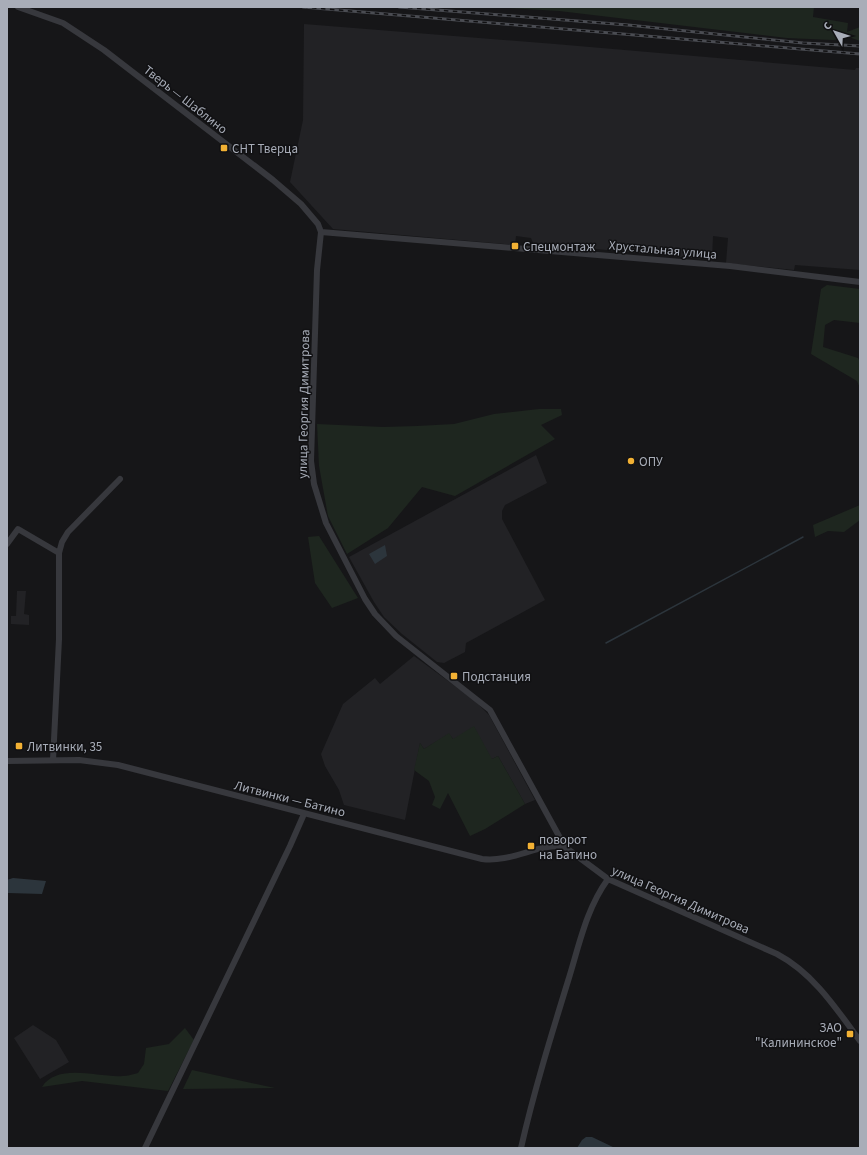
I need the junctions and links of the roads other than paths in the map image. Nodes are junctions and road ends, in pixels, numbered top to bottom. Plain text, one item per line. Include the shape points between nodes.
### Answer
1 (18, 7) edge
2 (321, 232) junction
3 (860, 282) edge
4 (120, 479) dead end
5 (7, 544) edge
6 (59, 553) junction
7 (53, 760) junction
8 (7, 761) edge
9 (304, 814) junction
10 (565, 848) junction
11 (608, 879) junction
12 (860, 1041) edge
13 (145, 1148) edge
14 (521, 1148) edge

1 - 2 street, Тверь — Шаблино via 63,23 104,50 297,199 314,218
2 - 3 street, Хрустальная улица via 730,266
2 - 10 street, улица Георгия Димитрова via 312,461 314,484 321,512 365,599 378,617 396,636 493,714
4 - 6 street via 68,532
5 - 6 street via 18,529
6 - 7 street via 59,639
7 - 8 street, Литвинки — Батино
7 - 9 street, Литвинки — Батино via 86,760 118,765
9 - 10 street, Литвинки — Батино via 368,828 482,859 504,859 547,847
9 - 13 street
10 - 11 street, улица Георгия Димитрова
11 - 12 street, улица Георгия Димитрова via 787,960 815,982
11 - 14 street via 593,904 582,935 534,1092

